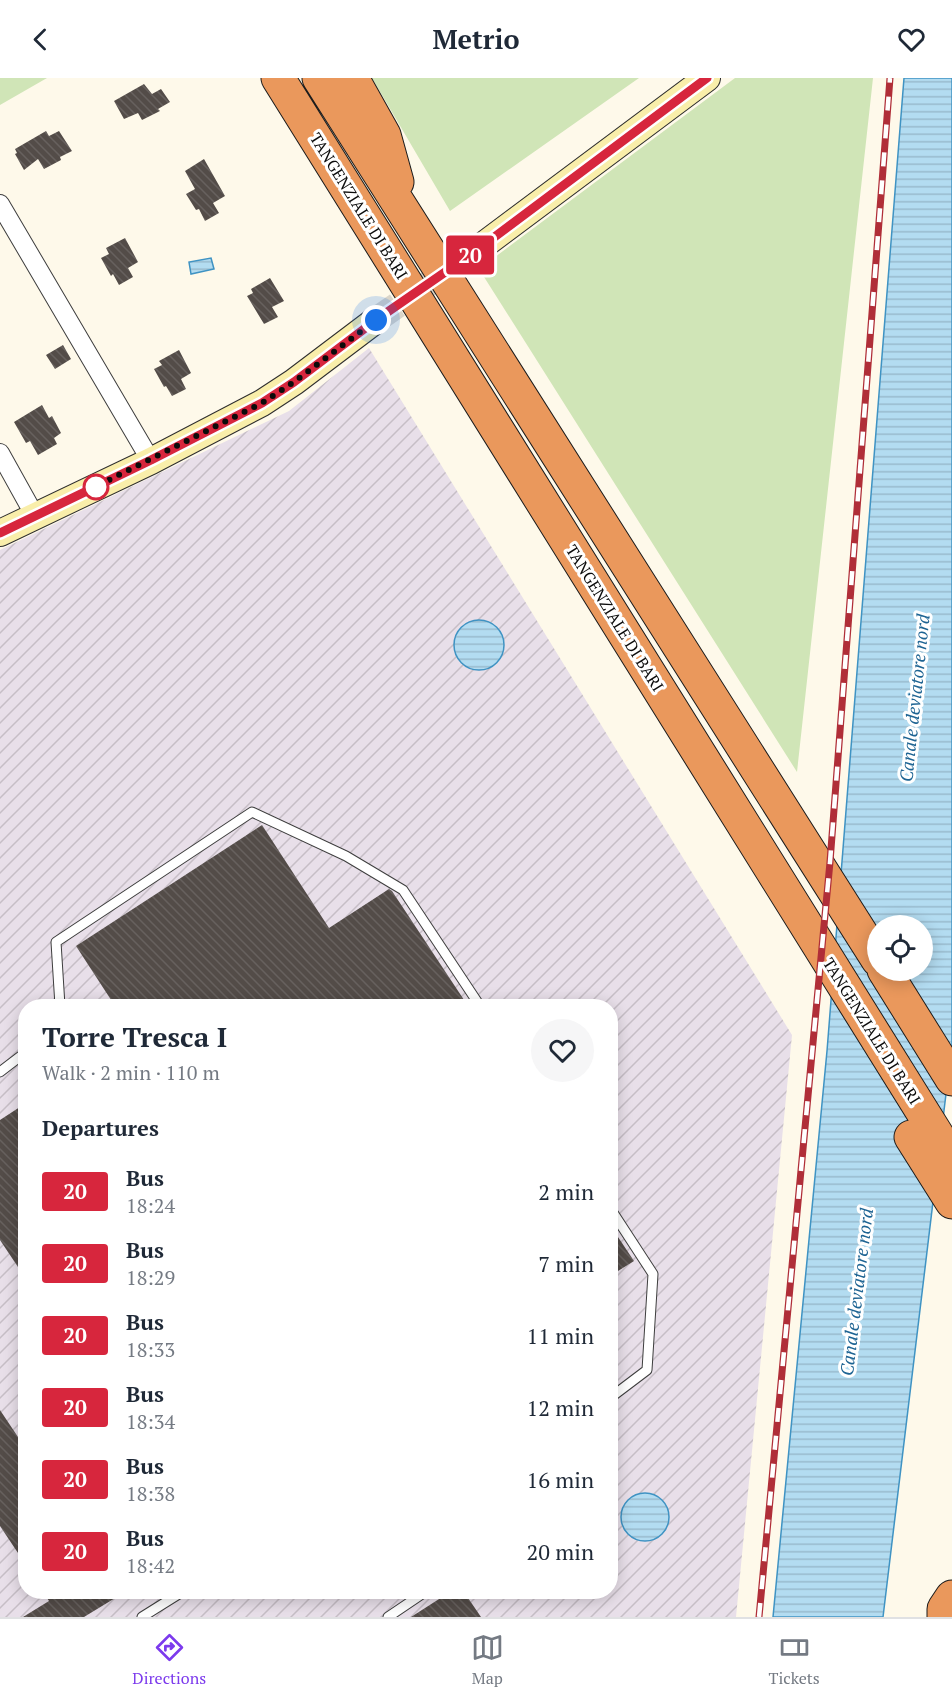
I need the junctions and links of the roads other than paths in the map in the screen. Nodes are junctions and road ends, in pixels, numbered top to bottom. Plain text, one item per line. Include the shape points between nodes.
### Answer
1 (261, 78) edge
2 (278, 78) edge
3 (319, 78) edge
4 (352, 78) edge
5 (707, 78) edge
6 (315, 136) junction
7 (0, 204) edge
8 (405, 213) junction
9 (477, 250) tunnel mouth
10 (376, 320) tunnel mouth
11 (0, 453) edge
12 (151, 460) junction
13 (35, 516) junction
14 (0, 533) edge
15 (867, 943) edge
16 (891, 981) edge
17 (60, 999) edge
18 (475, 999) edge
19 (18, 1058) edge
20 (0, 1072) edge
21 (952, 1078) edge
22 (948, 1182) edge
23 (618, 1220) edge
24 (618, 1392) edge
25 (952, 1597) edge
26 (171, 1599) edge
27 (415, 1599) edge
28 (142, 1617) edge
29 (388, 1617) edge
30 (944, 1617) edge

1 - 6 highway
2 - 6 highway, TANGENZIALE DI BARI
3 - 8 highway, TANGENZIALE DI BARI
4 - 8 highway via 384,135
5 - 9 street
6 - 22 highway, TANGENZIALE DI BARI via 855,1005 880,1087
7 - 12 street
8 - 15 highway, TANGENZIALE DI BARI
10 - 12 street via 262,403
11 - 13 street
12 - 13 street
13 - 14 street
16 - 21 highway
17 - 18 lane via 56,942 252,812 346,856 404,890
19 - 20 lane
23 - 24 lane via 653,1274 647,1370
25 - 30 highway
26 - 28 lane
27 - 29 lane

